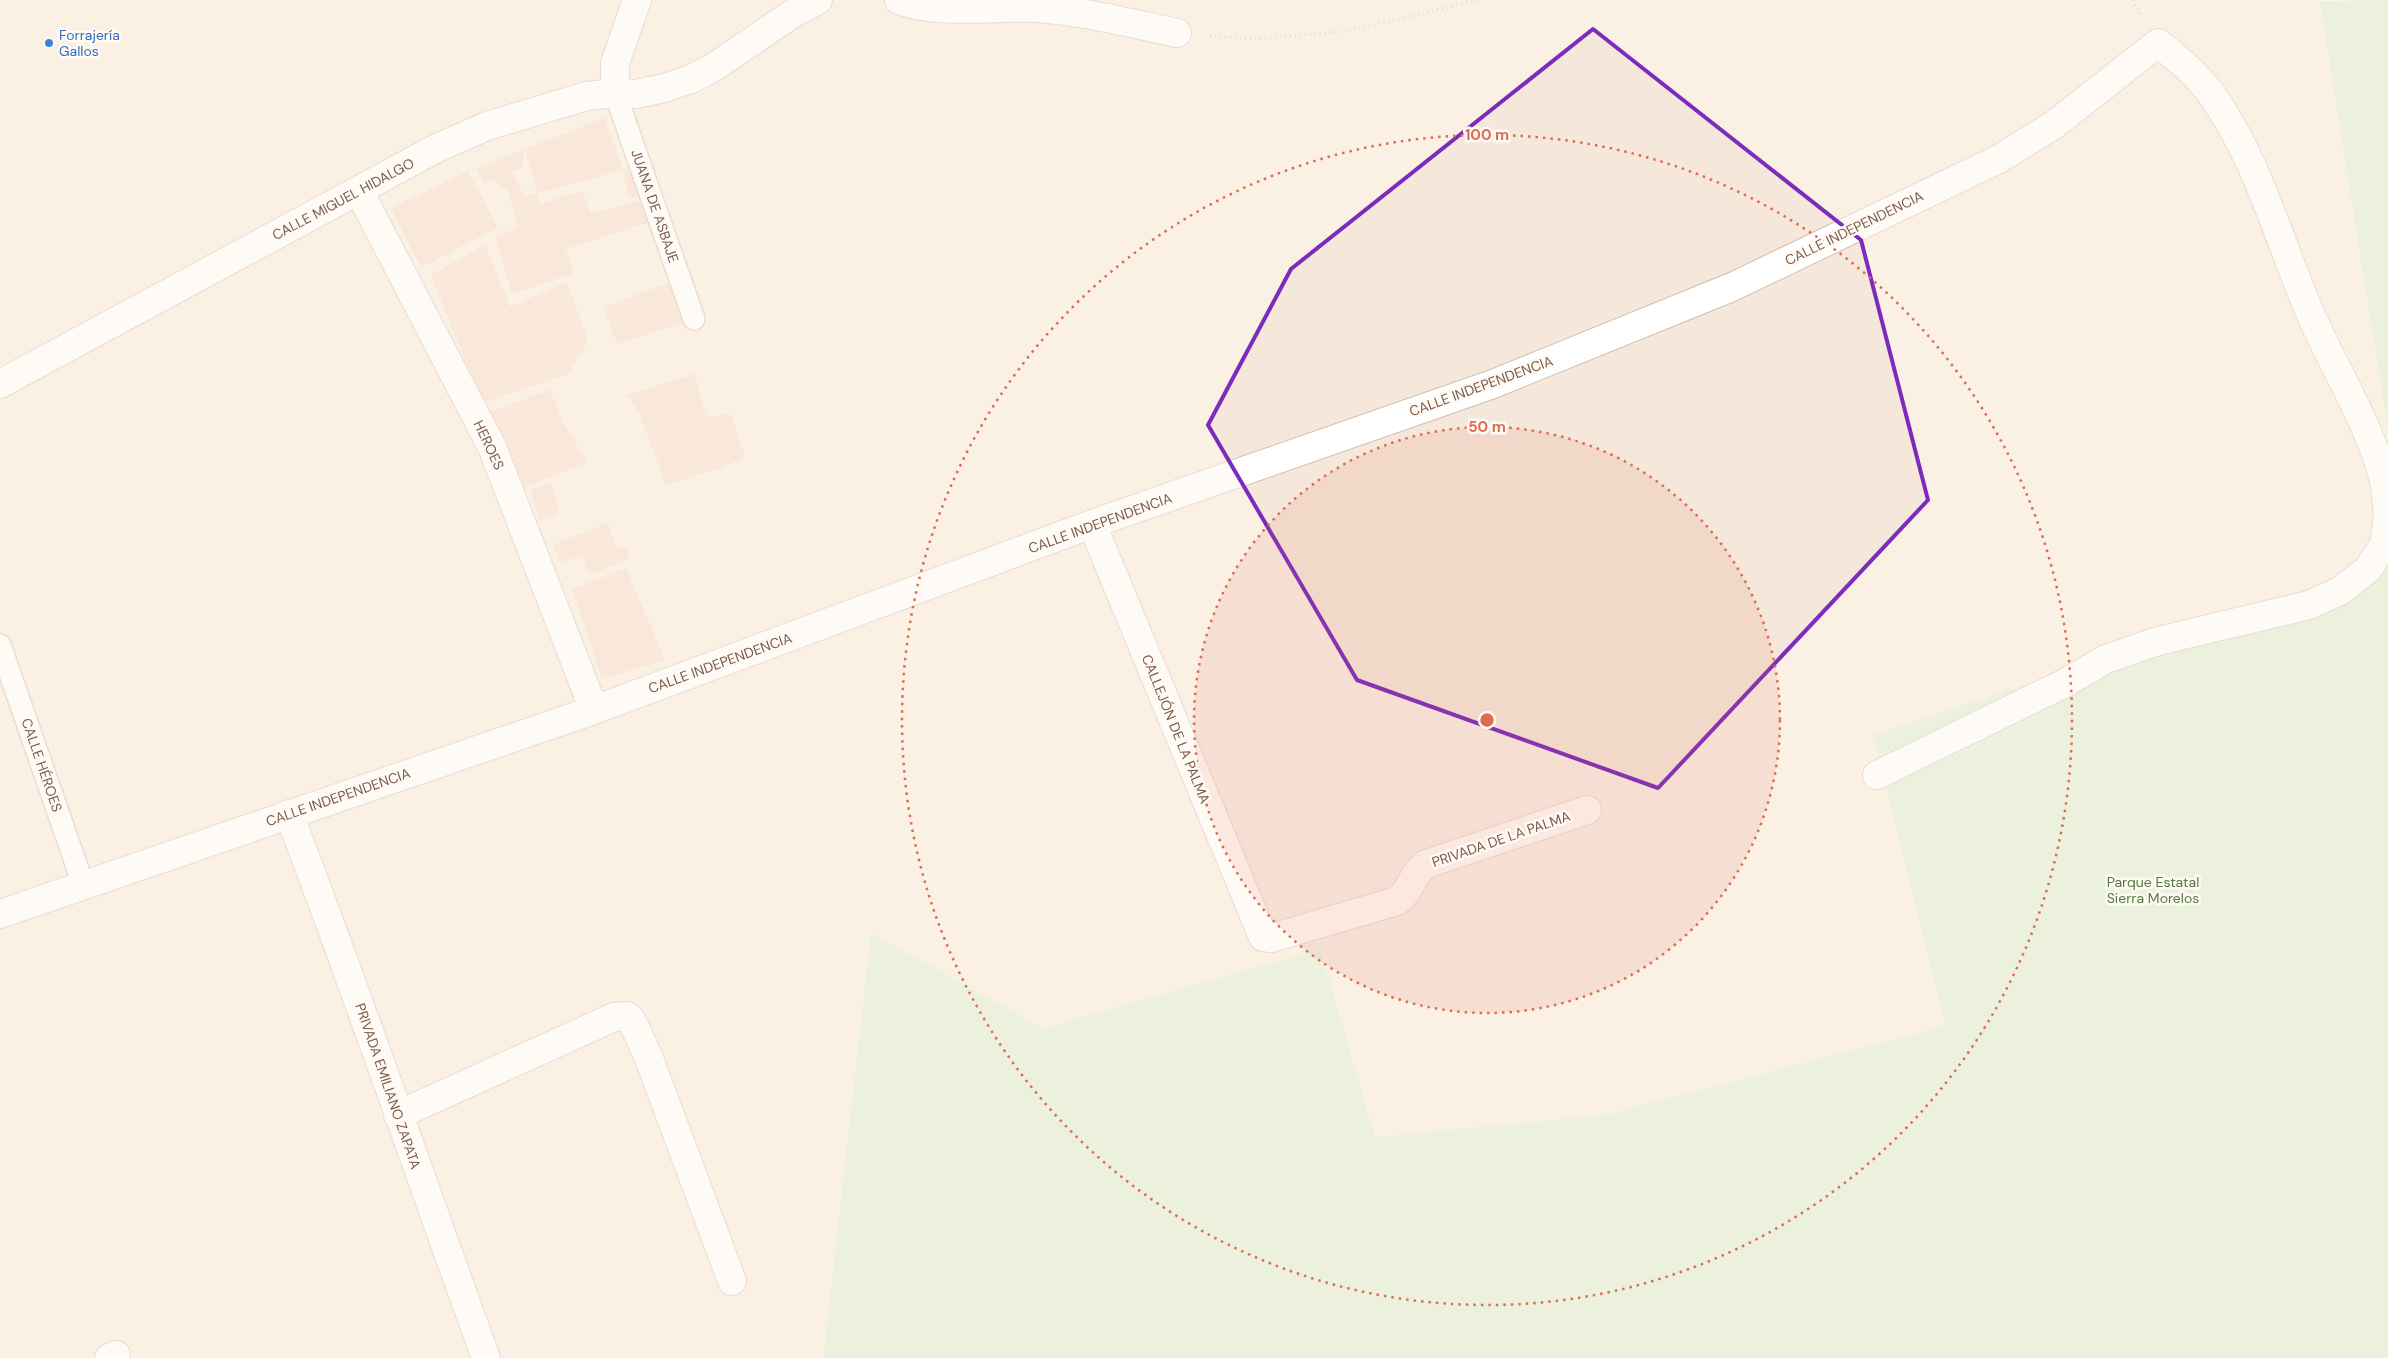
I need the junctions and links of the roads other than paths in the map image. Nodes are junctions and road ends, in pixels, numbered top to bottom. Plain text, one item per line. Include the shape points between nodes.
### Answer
1 (637, 0) edge
2 (818, 0) edge
3 (900, 0) edge
4 (1177, 33) road end
5 (615, 93) junction
6 (360, 191) junction
7 (694, 319) dead end
8 (0, 384) edge
9 (2388, 515) edge
10 (1092, 524) junction
11 (0, 645) edge
12 (594, 710) junction
13 (1877, 775) dead end
14 (1587, 810) dead end
15 (289, 814) junction
16 (83, 884) junction
17 (0, 914) edge
18 (1260, 935) joint
19 (398, 1115) junction
20 (732, 1281) dead end
21 (486, 1358) edge

1 - 5 street via 616,63
2 - 5 street, CALLE MIGUEL HIDALGO via 691,79 636,94
3 - 4 street via 924,7 1035,8 1075,12
5 - 6 street, CALLE MIGUEL HIDALGO via 587,96 487,126 436,149
5 - 7 lane, JUANA DE ASBAJE
6 - 8 street, CALLE MIGUEL HIDALGO
6 - 12 street, HEROES via 492,447
9 - 10 street, CALLE INDEPENDENCIA via 2384,482 2371,440 2308,309 2270,207 2236,137 2212,95 2190,70 2158,43 2056,124 2000,159 1732,287 1493,384
9 - 13 street via 2384,545 2368,569 2340,591 2310,605 2158,641 2106,659 2065,683
10 - 12 street, CALLE INDEPENDENCIA
10 - 18 street, CALLEJÓN DE LA PALMA
11 - 16 lane, CALLE HÉROES
12 - 15 street, CALLE INDEPENDENCIA
14 - 18 street, PRIVADA DE LA PALMA via 1426,864 1415,873 1408,890 1397,901 1271,938
15 - 16 street, CALLE INDEPENDENCIA
15 - 19 street, PRIVADA EMILIANO ZAPATA via 345,960
16 - 17 street, CALLE INDEPENDENCIA
19 - 20 street via 614,1017 627,1016 648,1056
19 - 21 street, PRIVADA EMILIANO ZAPATA

